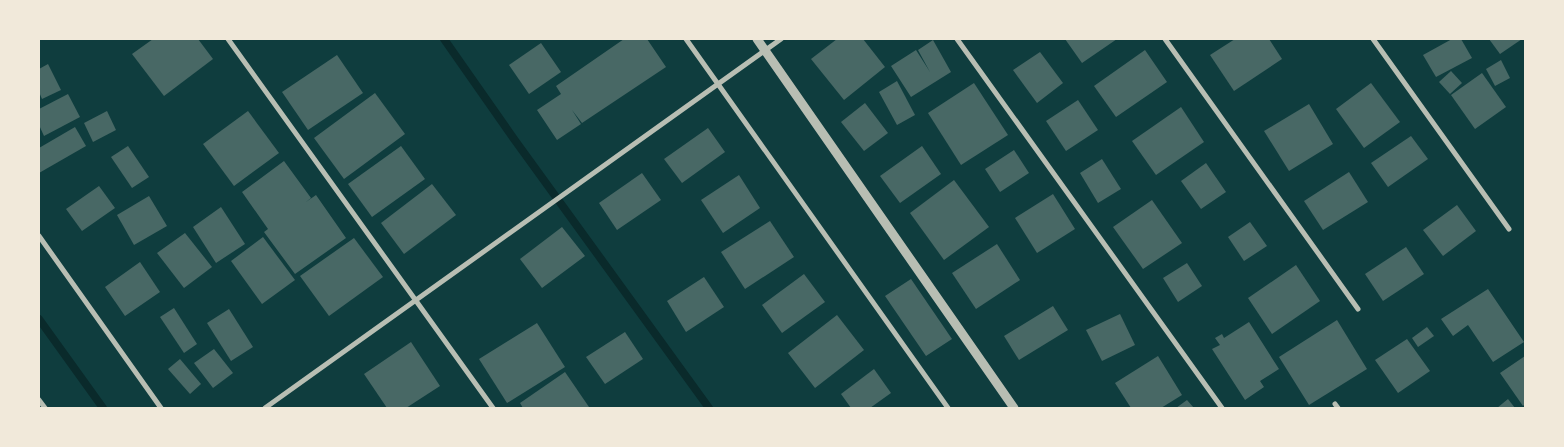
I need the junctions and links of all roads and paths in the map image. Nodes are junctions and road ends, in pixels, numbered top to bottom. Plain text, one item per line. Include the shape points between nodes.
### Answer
1 (228, 39) edge
2 (686, 39) edge
3 (757, 39) edge
4 (781, 39) edge
5 (957, 39) edge
6 (1165, 39) edge
7 (1373, 39) edge
8 (765, 50) junction
9 (718, 83) junction
10 (1509, 229) dead end
11 (39, 236) edge
12 (416, 299) junction
13 (1358, 309) dead end
14 (39, 400) edge
15 (45, 408) edge
16 (161, 408) edge
17 (265, 408) edge
18 (493, 408) edge
19 (948, 408) edge
20 (1014, 408) edge
21 (1222, 408) edge

1 - 12 street
2 - 9 street
3 - 8 street
4 - 8 street
5 - 21 street
6 - 13 street
7 - 10 street
8 - 9 street
8 - 20 street
9 - 12 street
9 - 19 street
11 - 16 street
12 - 17 street
12 - 18 street
14 - 15 street

